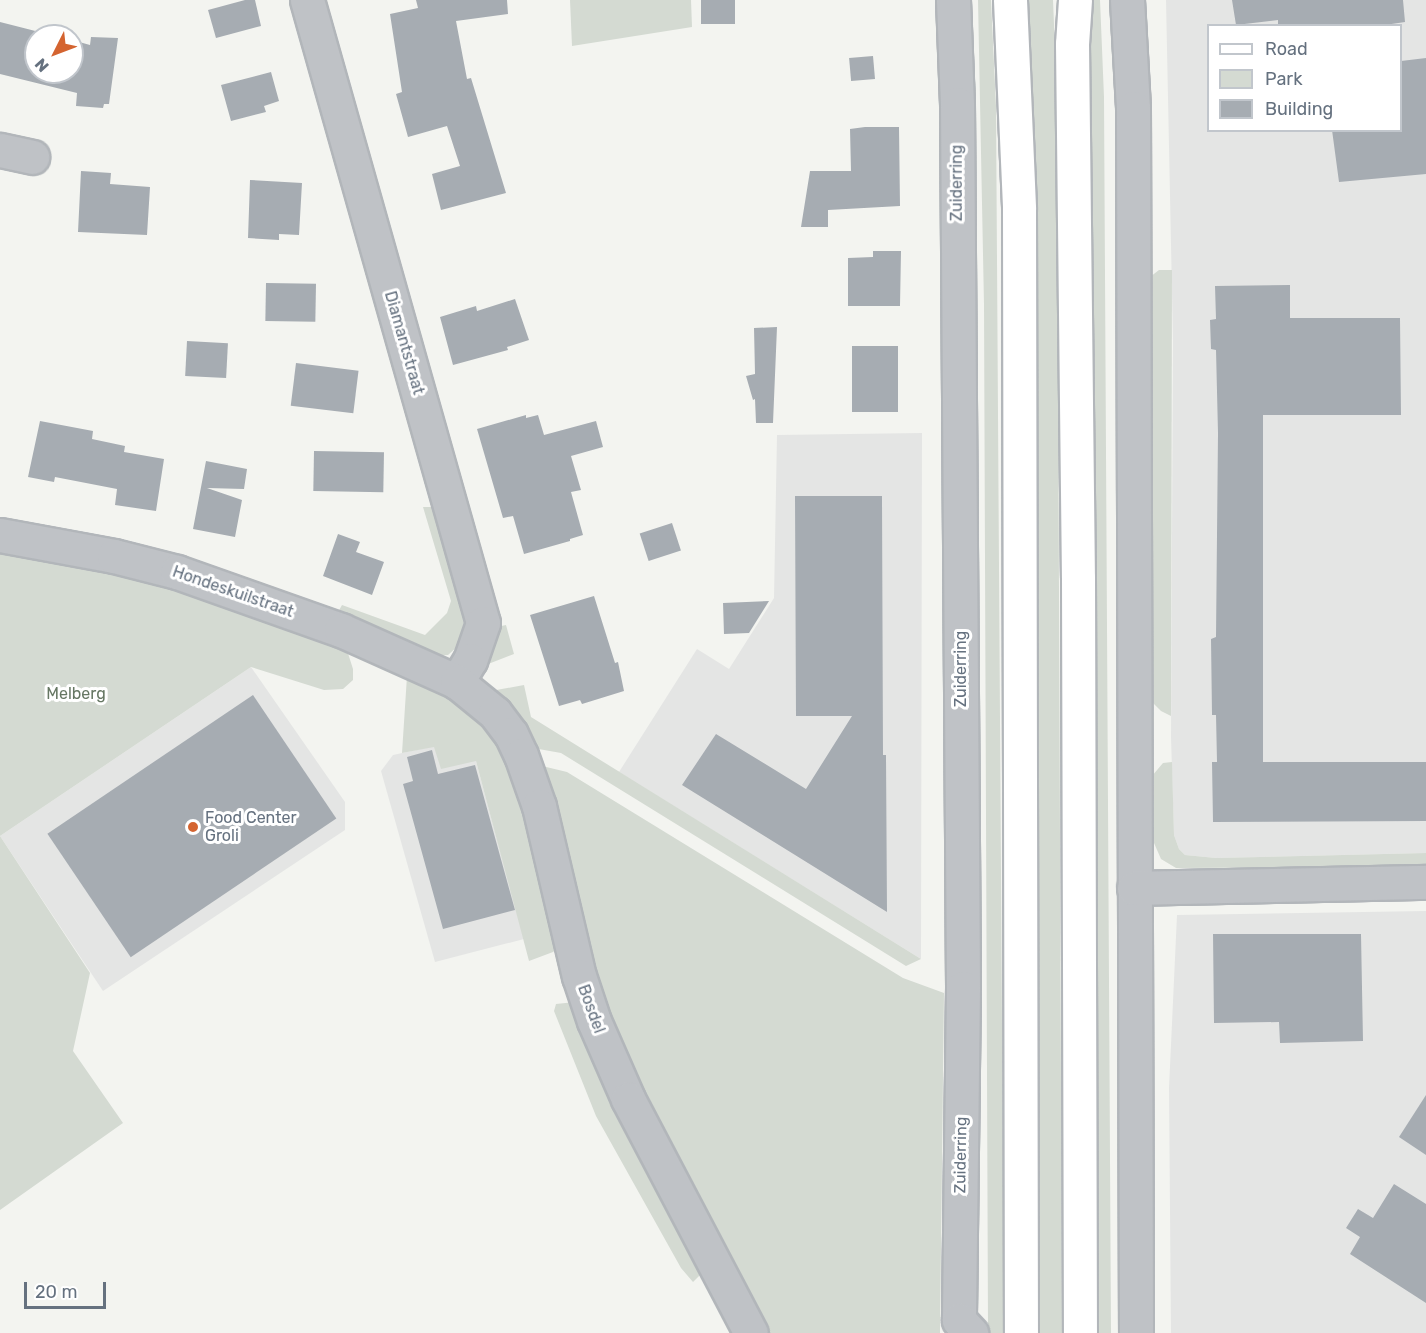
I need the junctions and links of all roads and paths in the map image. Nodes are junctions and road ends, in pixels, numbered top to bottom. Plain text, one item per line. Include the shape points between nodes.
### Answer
1 (307, 0) edge
2 (953, 0) edge
3 (1010, 0) edge
4 (1075, 0) edge
5 (1127, 0) edge
6 (0, 150) edge
7 (32, 157) dead end
8 (0, 536) edge
9 (457, 682) junction
10 (1426, 882) edge
11 (1134, 888) junction
12 (965, 1327) edge
13 (751, 1333) edge
14 (1021, 1333) edge
15 (1080, 1333) edge
16 (1136, 1333) edge

1 - 9 street, Diamantstraat via 483,623 470,660
2 - 12 street, Zuiderring
3 - 14 main road via 1019,209
4 - 15 main road via 1072,44
5 - 11 street via 1133,119
6 - 7 street
8 - 9 street, Hondeskuilstraat via 114,556 177,572 342,630
9 - 13 street, Bosdel via 495,713 521,755 539,806 579,976 594,1021 628,1099
10 - 11 street
11 - 16 street

